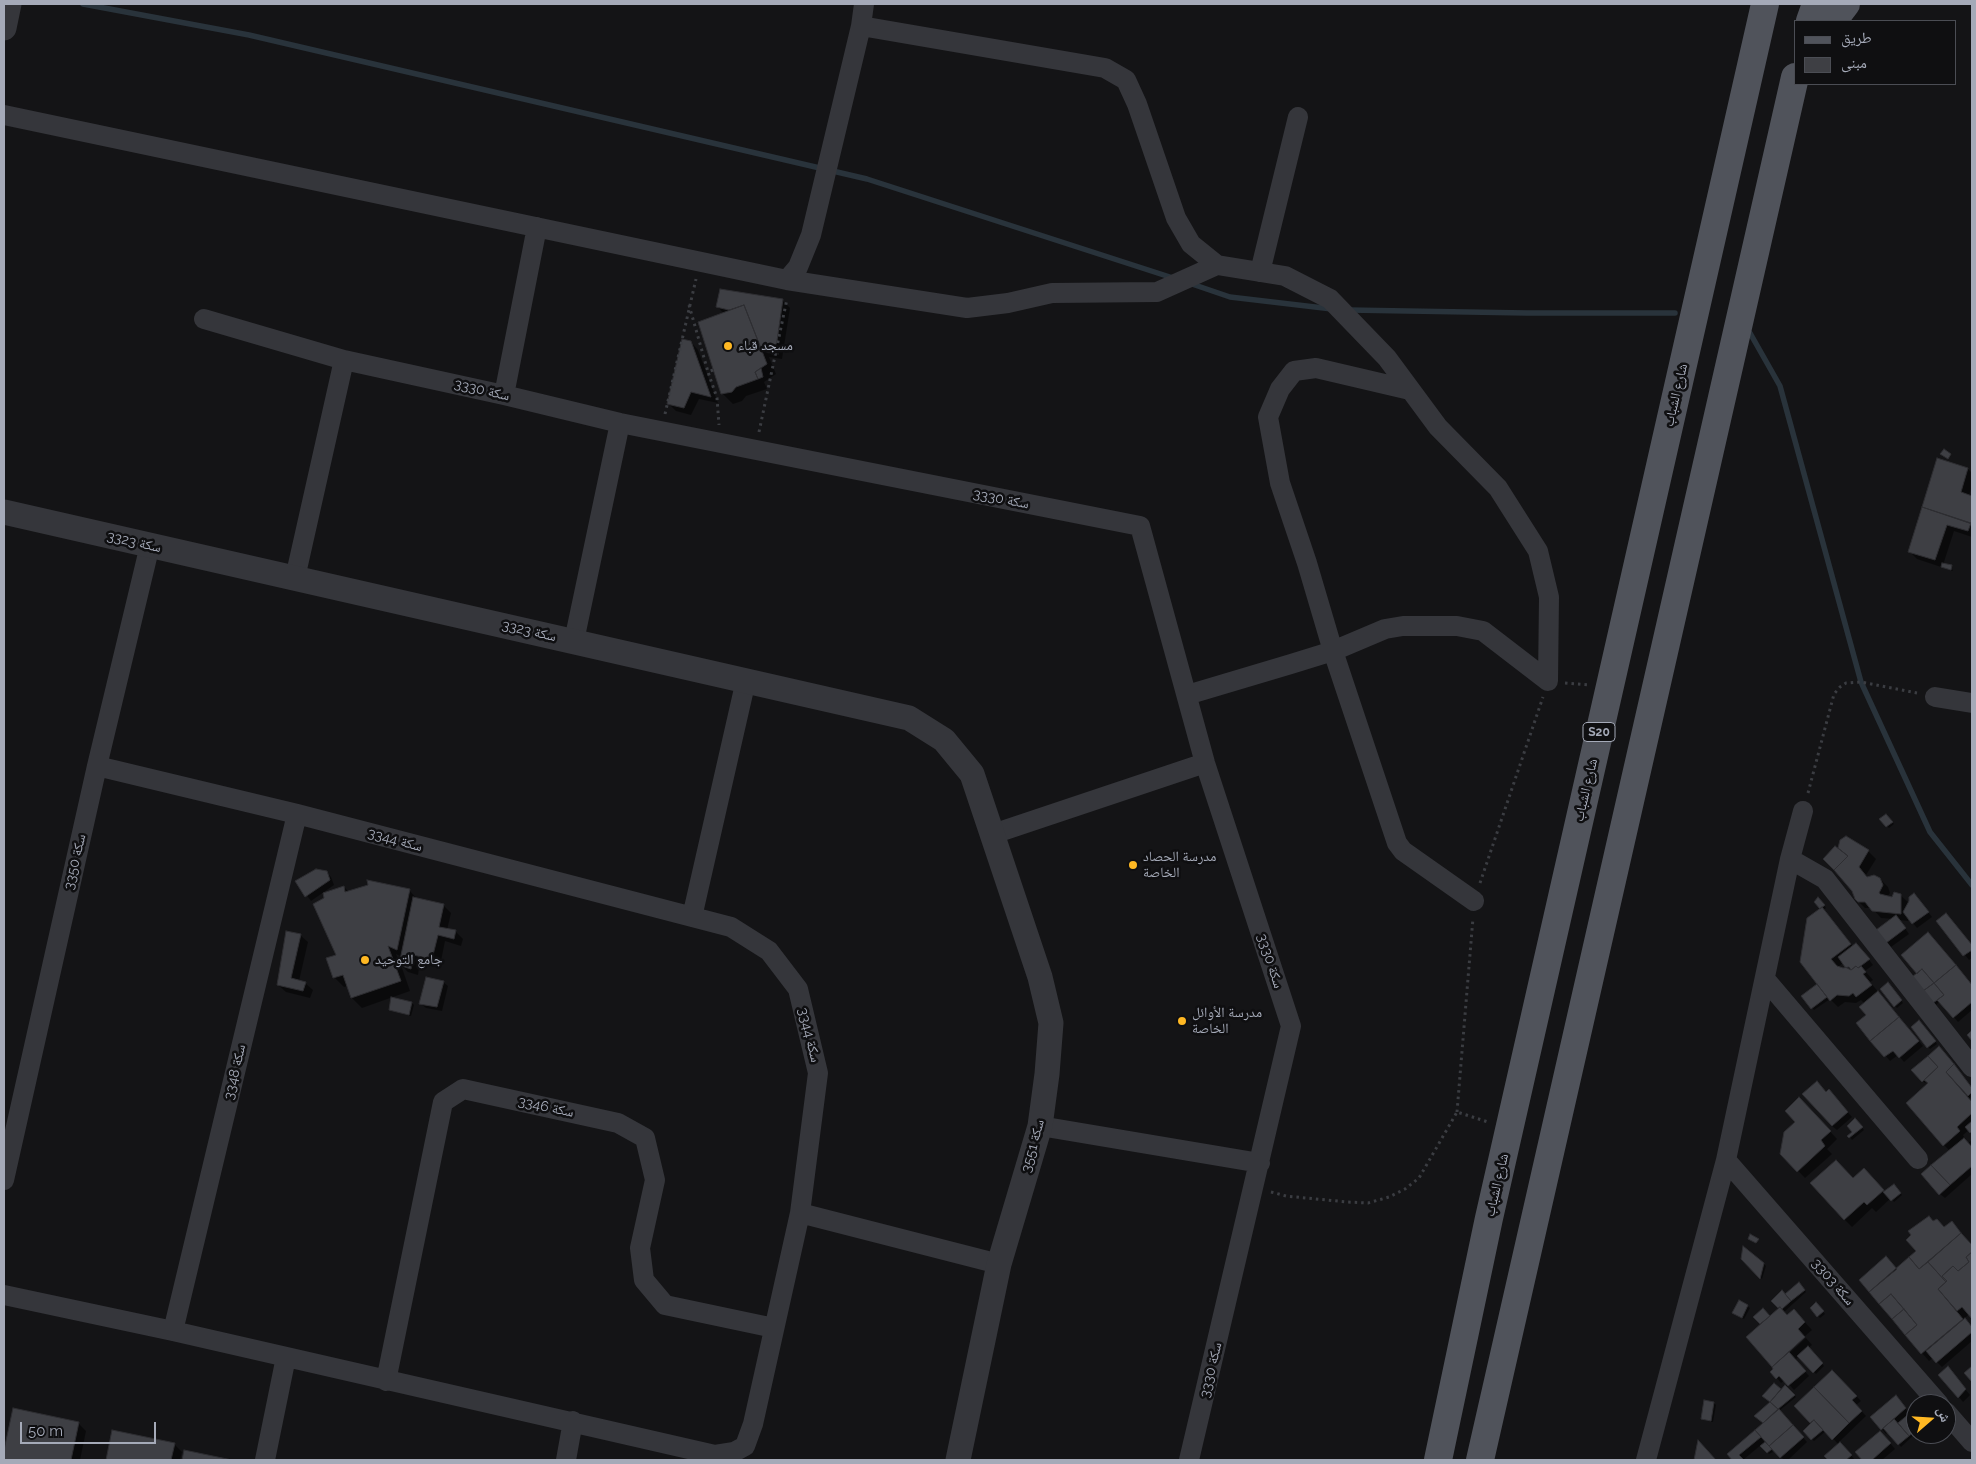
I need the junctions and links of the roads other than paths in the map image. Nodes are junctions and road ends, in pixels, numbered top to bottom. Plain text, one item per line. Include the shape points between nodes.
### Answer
1 (9, 4) edge
2 (864, 4) edge
3 (1765, 4) edge
4 (1816, 4) edge
5 (1846, 4) edge
6 (1810, 20) edge
7 (1834, 20) edge
8 (861, 26) junction
9 (4, 28) edge
10 (1794, 81) edge
11 (4, 115) edge
12 (1298, 118) dead end
13 (537, 227) junction
14 (1217, 265) junction
15 (1260, 272) junction
16 (787, 280) junction
17 (204, 319) dead end
18 (344, 360) junction
19 (1410, 390) junction
20 (504, 395) junction
21 (620, 423) junction
22 (4, 512) edge
23 (150, 546) junction
24 (295, 578) junction
25 (574, 641) junction
26 (1333, 651) junction
27 (746, 680) junction
28 (1187, 695) junction
29 (1935, 697) road end
30 (1972, 703) edge
31 (1205, 763) junction
32 (97, 766) junction
33 (1803, 811) road end
34 (297, 814) junction
35 (993, 834) junction
36 (1790, 859) junction
37 (1474, 900) road end
38 (692, 917) junction
39 (1765, 979) junction
40 (1972, 1067) edge
41 (1040, 1126) junction
42 (1918, 1159) dead end
43 (1726, 1160) junction
44 (1260, 1163) junction
45 (4, 1180) edge
46 (800, 1213) junction
47 (999, 1264) junction
48 (4, 1295) edge
49 (774, 1328) junction
50 (173, 1331) junction
51 (286, 1357) junction
52 (386, 1381) junction
53 (1930, 1394) edge
54 (573, 1421) junction
55 (1956, 1424) edge
56 (1972, 1442) edge
57 (265, 1460) edge
58 (566, 1460) edge
59 (958, 1460) edge
60 (1190, 1460) edge
61 (1438, 1460) edge
62 (1480, 1460) edge
63 (1646, 1460) edge

1 - 9 street
2 - 8 street
3 - 61 main road, شارع الشباب / S20
4 - 6 main road
5 - 7 main road
8 - 14 street via 1105,68 1126,80 1176,218 1191,244
8 - 16 street via 811,235 798,267
10 - 62 main road
11 - 13 street
12 - 15 street
13 - 16 street
13 - 20 street
14 - 15 street
14 - 16 street via 1157,292 1052,293 967,308
15 - 19 street via 1285,276 1330,298 1387,358
17 - 18 street, سكة 3330
18 - 20 street, سكة 3330
18 - 24 street
19 - 26 street via 1316,368 1294,371 1280,389 1268,417 1280,483
19 - 26 street via 1438,427 1498,488 1538,551 1549,597 1548,681 1483,631 1457,626 1394,627
20 - 21 street, سكة 3330
21 - 25 street
21 - 28 street, سكة 3330 via 1140,526
22 - 23 street, سكة 3323
23 - 24 street, سكة 3323
23 - 32 street, سكة 3350
24 - 25 street, سكة 3323
25 - 27 street, سكة 3323
26 - 28 street
26 - 37 street via 1397,843 1403,851
27 - 35 street, سكة 3323 via 916,722 944,740 972,774
27 - 38 street
28 - 31 street, سكة 3330
29 - 30 street
31 - 35 street
31 - 44 street, سكة 3330 via 1291,1026
32 - 34 street, سكة 3344
32 - 45 street, سكة 3350
33 - 36 street
34 - 38 street, سكة 3344
34 - 50 street, سكة 3348
35 - 41 street, سكة 3551 via 1040,977 1051,1023
36 - 39 street
36 - 40 street via 1825,879
38 - 46 street, سكة 3344 via 731,926 769,951 798,990 818,1073
39 - 42 street
39 - 43 street
41 - 44 street
41 - 47 street, سكة 3551
43 - 53 street, سكة 3303
43 - 63 street
44 - 60 street, سكة 3330
46 - 47 street
46 - 49 street, سكة 3344
47 - 59 street, سكة 3551
48 - 50 street
49 - 52 street, سكة 3346 via 665,1305 644,1280 640,1248 655,1180 645,1138 618,1123 463,1089 443,1102
49 - 54 street, سكة 3344 via 753,1424 745,1446 734,1452 715,1455
50 - 51 street
51 - 52 street
51 - 57 street
52 - 54 street
54 - 58 street
55 - 56 street

